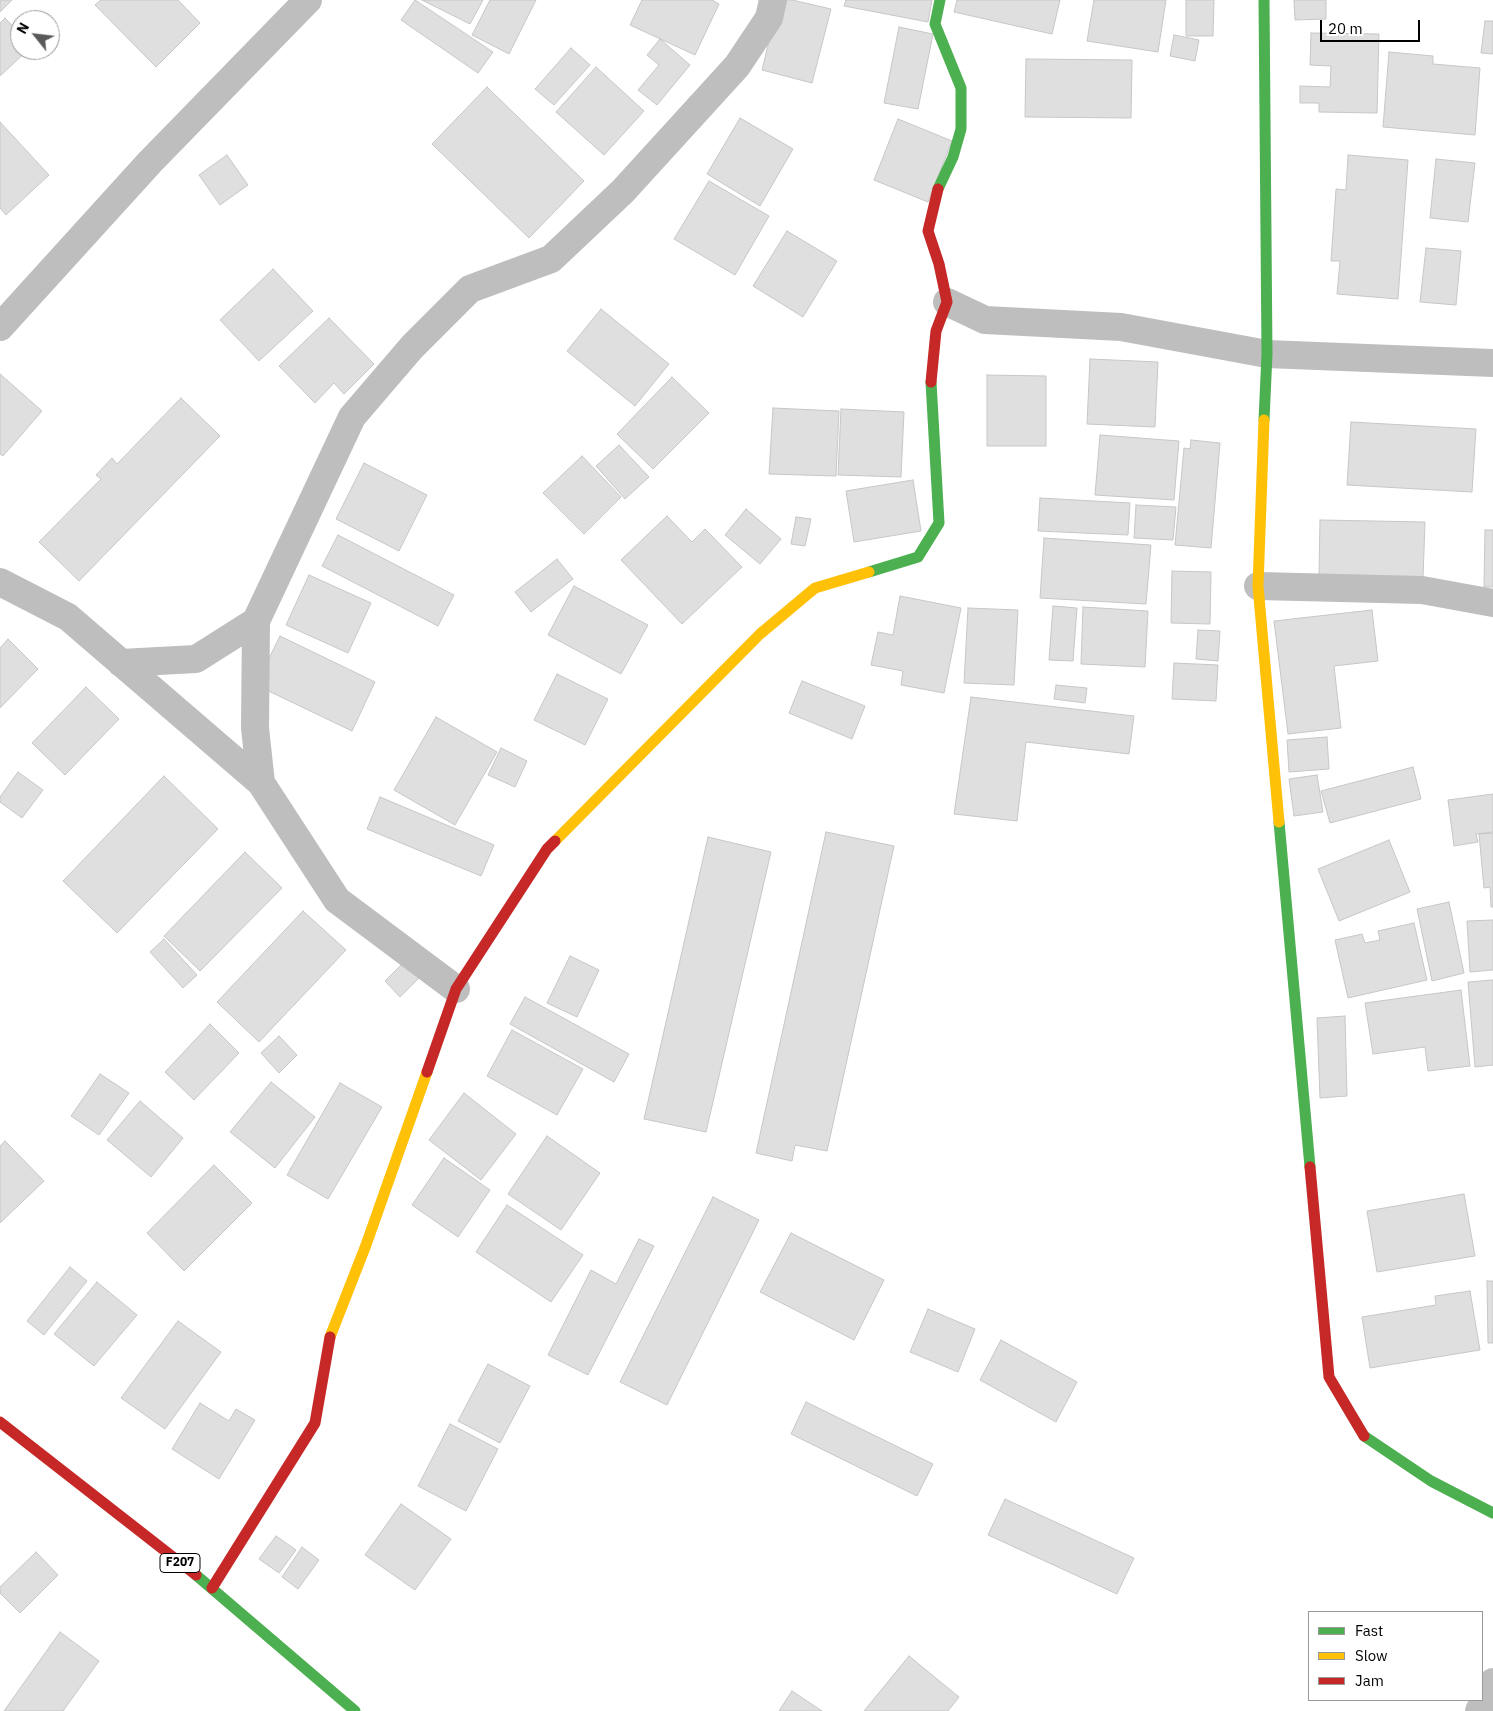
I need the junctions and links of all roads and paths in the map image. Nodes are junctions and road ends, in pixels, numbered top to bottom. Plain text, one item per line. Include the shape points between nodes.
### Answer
1 (308, 0) edge
2 (773, 0) edge
3 (940, 0) edge
4 (1264, 0) edge
5 (946, 302) junction
6 (0, 326) edge
7 (1267, 354) junction
8 (1493, 363) edge
9 (0, 582) edge
10 (1258, 586) junction
11 (1493, 603) edge
12 (256, 621) junction
13 (121, 663) junction
14 (261, 783) junction
15 (456, 989) junction
16 (0, 1422) edge
17 (1493, 1513) edge
18 (212, 1588) junction
19 (1493, 1682) edge
20 (355, 1711) edge
21 (1479, 1711) edge

1 - 6 street via 150,162
2 - 12 street via 768,18 737,66 623,192 551,259 470,290 412,347 352,416
3 - 5 street via 935,24 961,88 961,129 953,157 936,194 928,231 939,264
4 - 7 street
5 - 7 street via 985,320 1121,327
5 - 15 street via 936,331 931,382 938,523 918,557 815,588 760,634 547,849
7 - 8 street
7 - 10 street
9 - 13 street via 68,617
10 - 11 street via 1422,590
10 - 17 street via 1329,1377 1365,1437 1431,1481
12 - 13 street via 196,659
12 - 14 street via 255,728
13 - 14 street
14 - 15 street via 337,900
15 - 18 street via 366,1245 330,1336 315,1423
16 - 18 street, F207
18 - 20 street, F207
19 - 21 street

